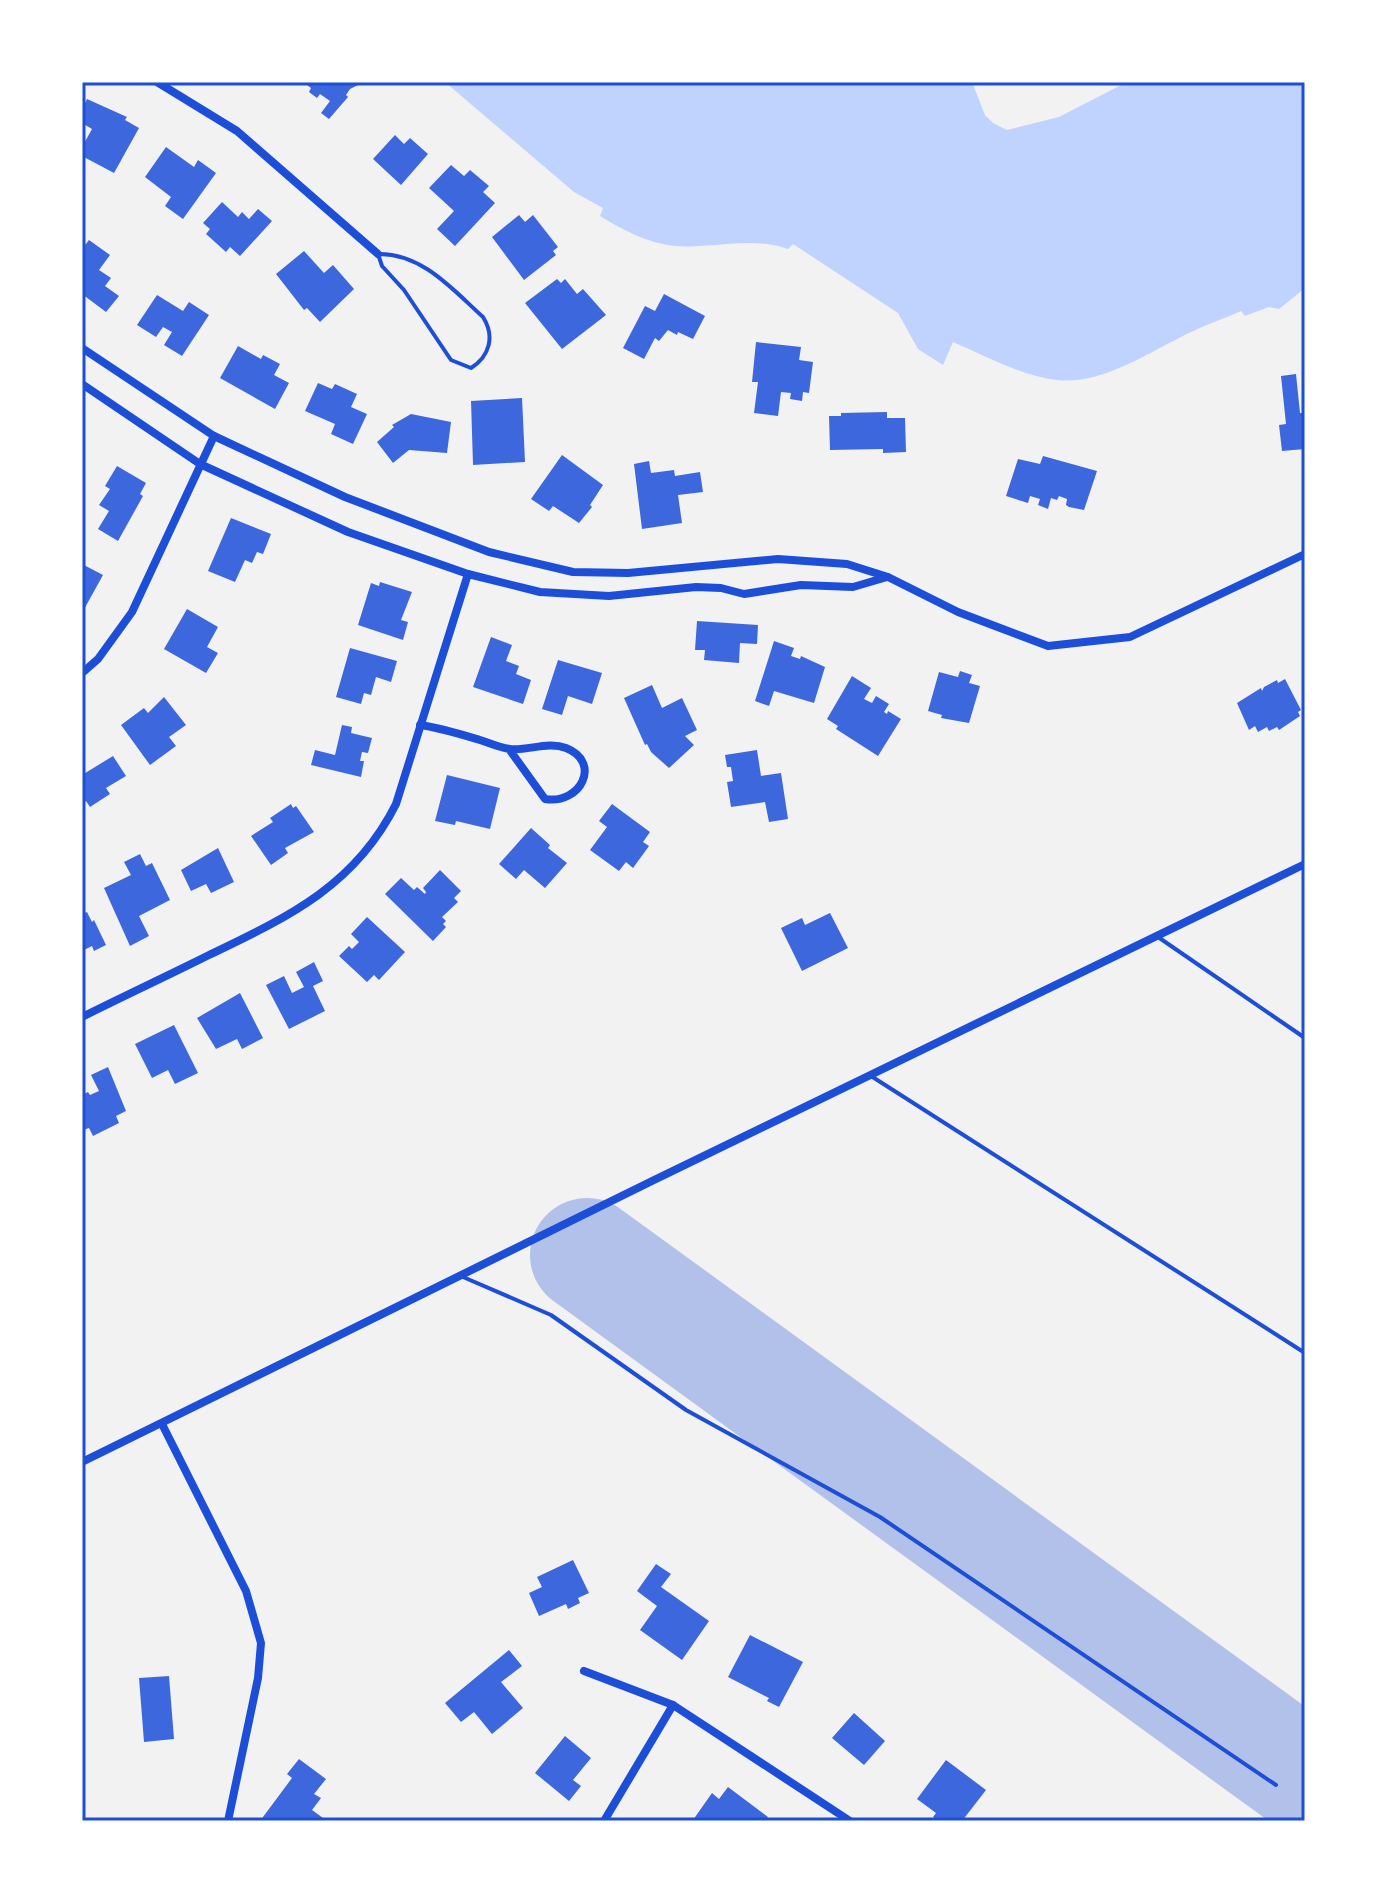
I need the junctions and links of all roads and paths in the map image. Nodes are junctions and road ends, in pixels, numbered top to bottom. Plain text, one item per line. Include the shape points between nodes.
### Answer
1 (157, 82) edge
2 (378, 254) junction
3 (82, 348) edge
4 (82, 384) edge
5 (214, 436) junction
6 (200, 464) junction
7 (1305, 554) edge
8 (468, 574) junction
9 (888, 577) junction
10 (82, 673) edge
11 (420, 725) junction
12 (509, 749) junction
13 (1305, 864) edge
14 (1158, 937) junction
15 (82, 1017) edge
16 (1305, 1038) edge
17 (871, 1076) junction
18 (461, 1276) junction
19 (1305, 1353) edge
20 (162, 1424) junction
21 (82, 1462) edge
22 (584, 1671) dead end
23 (673, 1705) junction
24 (1276, 1785) dead end
25 (228, 1821) edge
26 (604, 1821) edge
27 (850, 1821) edge

1 - 2 street via 237,131
2 - 2 lane via 451,360 471,368 480,362 491,337 483,317 419,264
3 - 5 street
4 - 6 street
5 - 6 street
5 - 9 street via 345,497 480,549 573,572 628,573 778,559 847,564
6 - 8 street via 348,532
6 - 10 street via 132,612
7 - 9 street via 1130,637 1048,646 958,612
8 - 9 street via 540,592 609,596 696,587 744,594 801,585 853,587
8 - 11 street
11 - 12 street
11 - 15 street via 384,828 339,881 287,917
12 - 12 street via 545,799 565,799 583,780 580,759 564,747
13 - 14 street
14 - 16 lane
14 - 17 street
17 - 18 street
17 - 19 lane
18 - 20 street
18 - 24 lane via 551,1315 686,1410 880,1517
20 - 21 street
20 - 25 street via 246,1591 261,1643
22 - 23 street
23 - 26 street
23 - 27 street

